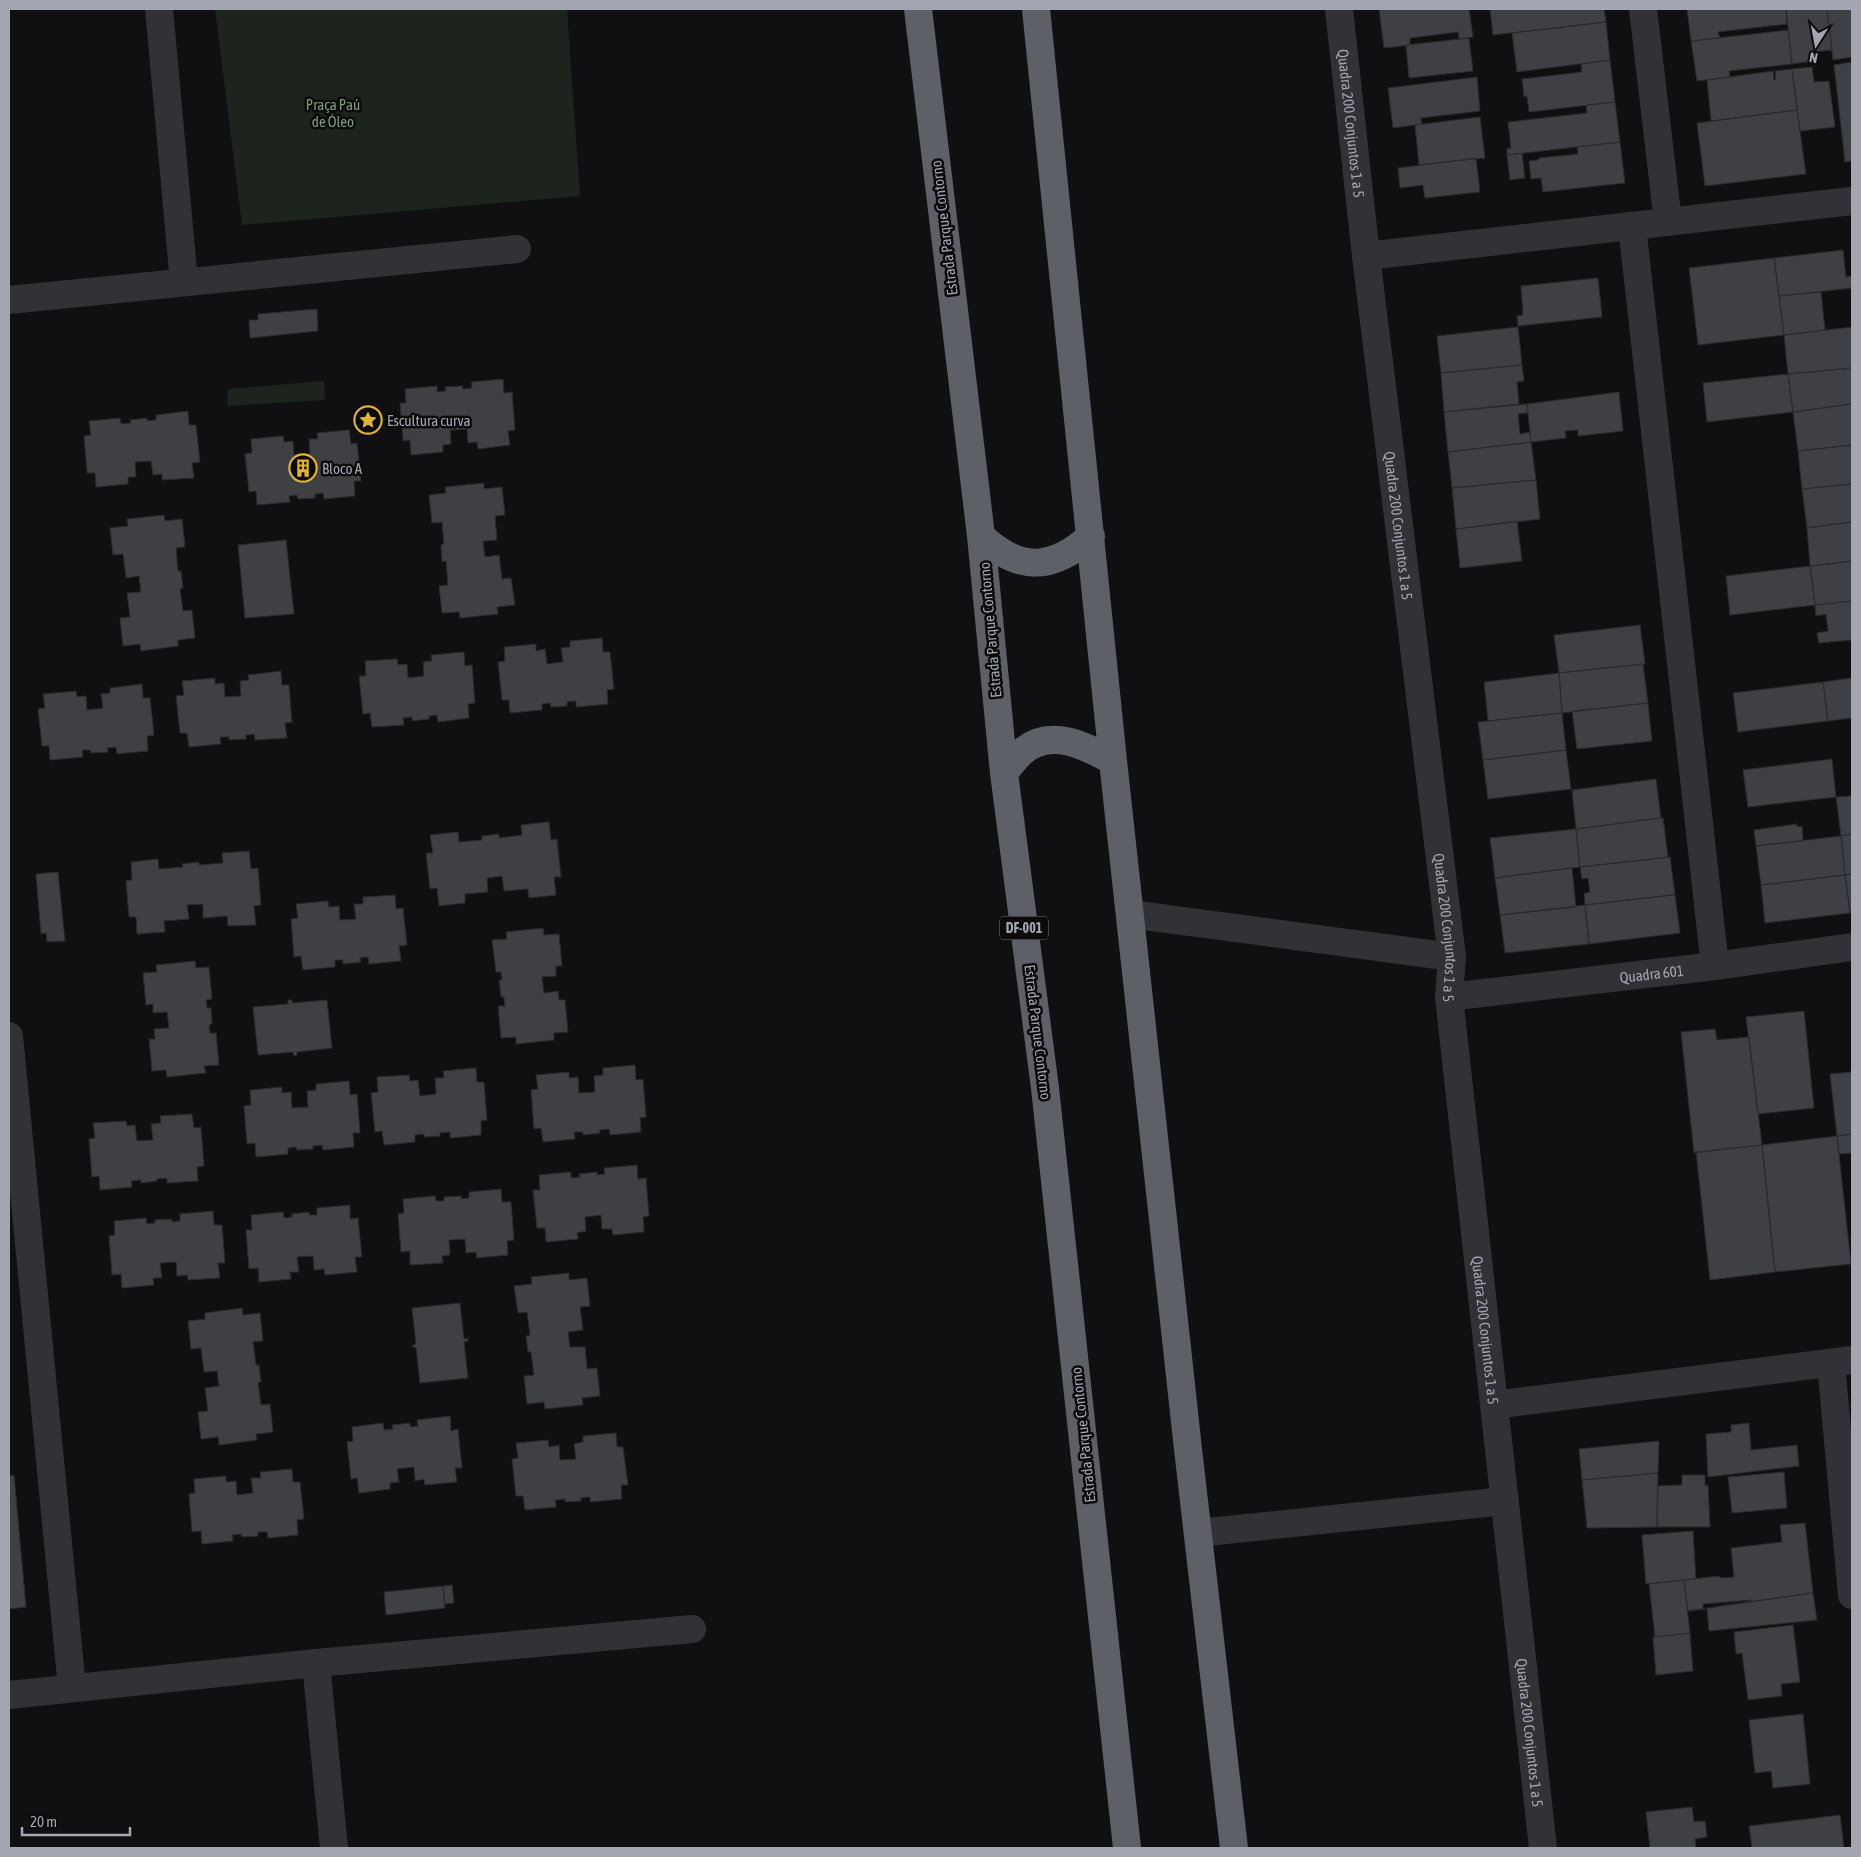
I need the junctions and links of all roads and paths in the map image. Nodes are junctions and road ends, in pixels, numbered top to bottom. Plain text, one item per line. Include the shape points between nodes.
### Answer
1 (159, 9) edge
2 (918, 9) edge
3 (1036, 9) edge
4 (1339, 9) edge
5 (1643, 9) edge
6 (1852, 201) edge
7 (1668, 222) junction
8 (1632, 226) junction
9 (517, 249) dead end
10 (1366, 256) junction
11 (184, 282) junction
12 (9, 300) edge
13 (981, 536) junction
14 (1091, 536) junction
15 (1113, 761) junction
16 (1004, 773) junction
17 (1130, 914) junction
18 (1852, 947) edge
19 (1452, 957) junction
20 (1715, 966) junction
21 (1449, 997) junction
22 (9, 1036) edge
23 (1841, 1361) edge
24 (1494, 1405) junction
25 (1505, 1501) junction
26 (1198, 1533) junction
27 (1852, 1595) edge
28 (692, 1629) dead end
29 (316, 1663) junction
30 (72, 1688) junction
31 (9, 1695) edge
32 (334, 1848) edge
33 (1127, 1848) edge
34 (1234, 1848) edge
35 (1543, 1848) edge

1 - 11 street
2 - 13 highway, Estrada Parque Contorno / DF-001
3 - 14 highway
4 - 10 street, Quadra 200 Conjuntos 1 a 5
5 - 7 street
6 - 7 street
7 - 8 street
8 - 10 street
8 - 20 street
9 - 11 street
10 - 19 street, Quadra 200 Conjuntos 1 a 5
11 - 12 street
13 - 14 highway via 997,550 1015,559 1036,563 1057,560 1076,550
13 - 16 highway, Estrada Parque Contorno / DF-001
14 - 15 highway
15 - 16 highway via 1083,745 1049,741 1034,744 1022,752
15 - 17 highway
16 - 33 highway, Estrada Parque Contorno / DF-001 via 1046,1088
17 - 19 street
17 - 26 highway
18 - 20 street, Quadra 601
19 - 21 street, Quadra 200 Conjuntos 1 a 5
20 - 21 street, Quadra 601
21 - 24 street, Quadra 200 Conjuntos 1 a 5
22 - 30 street
23 - 24 street
23 - 27 street
24 - 25 street, Quadra 200 Conjuntos 1 a 5
25 - 26 street
25 - 35 street, Quadra 200 Conjuntos 1 a 5
26 - 34 highway
28 - 29 street
29 - 30 street
29 - 32 street
30 - 31 street

